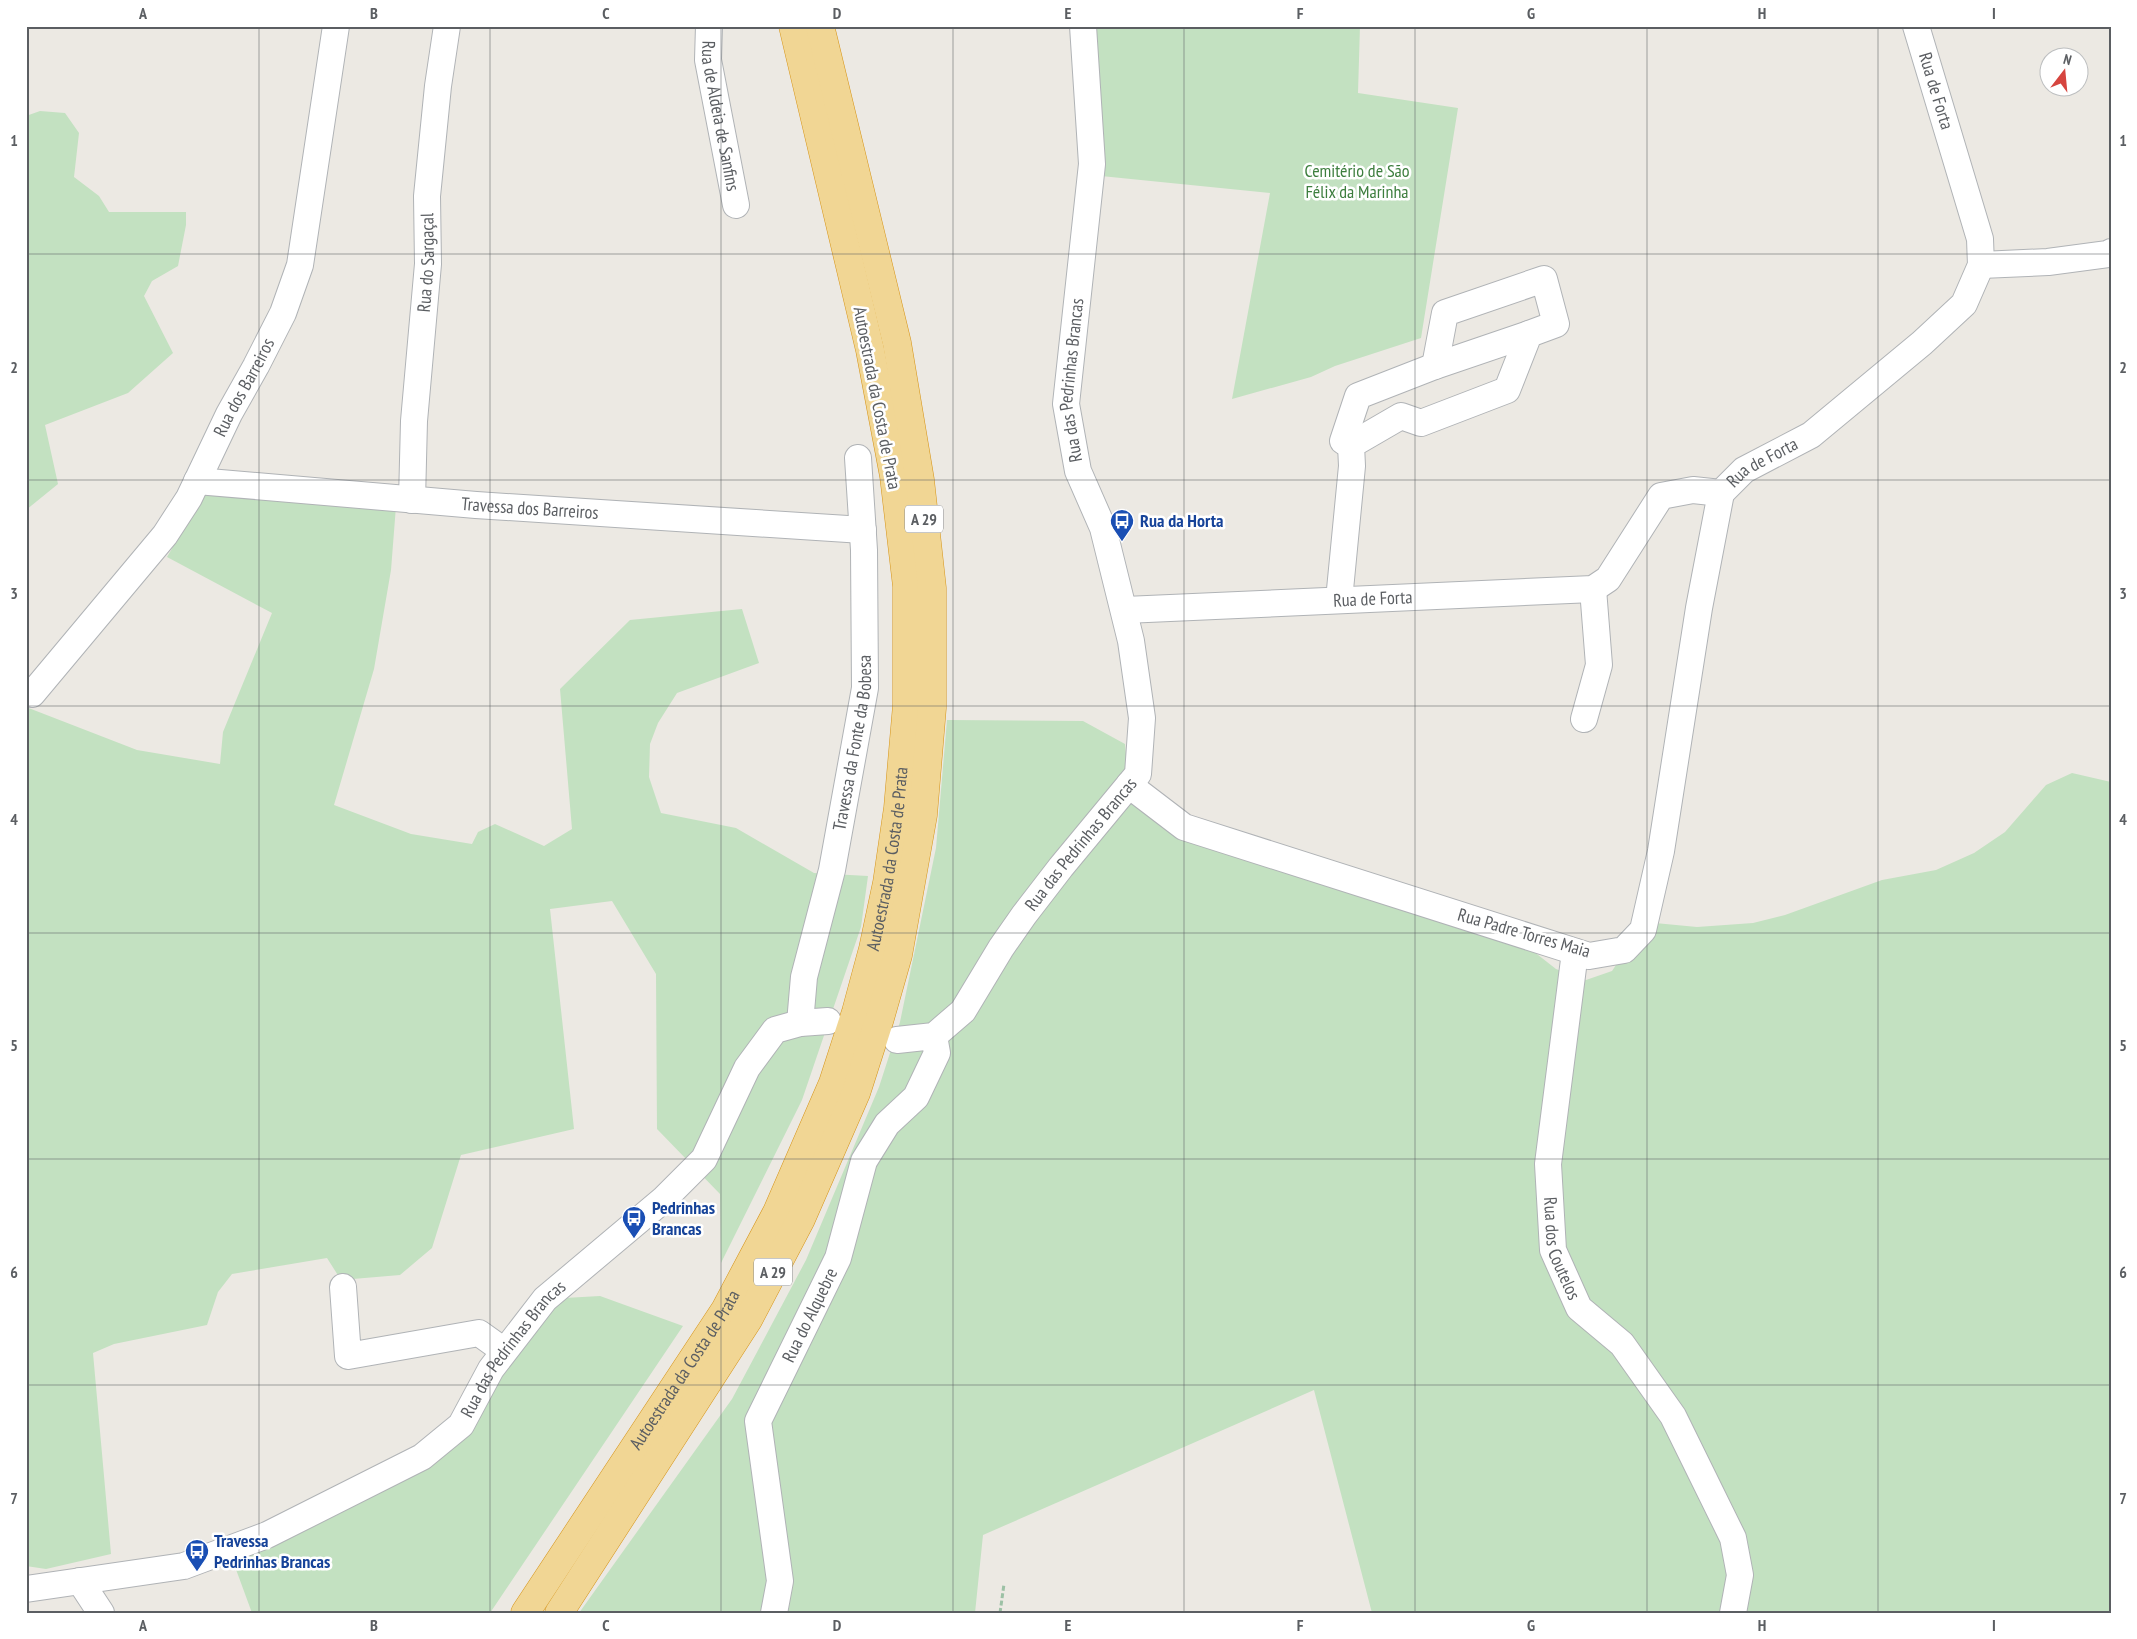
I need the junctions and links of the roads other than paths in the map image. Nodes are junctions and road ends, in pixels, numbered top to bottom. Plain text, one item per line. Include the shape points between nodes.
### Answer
1 (336, 26) edge
2 (447, 26) edge
3 (709, 26) edge
4 (793, 26) edge
5 (820, 26) edge
6 (1083, 26) edge
7 (1916, 26) edge
8 (736, 204) dead end
9 (2111, 252) edge
10 (1980, 266) junction
11 (1529, 334) junction
12 (1435, 366) junction
13 (1351, 445) junction
14 (858, 458) dead end
15 (197, 481) junction
16 (1721, 493) junction
17 (412, 500) junction
18 (863, 530) junction
19 (1592, 589) junction
20 (1338, 600) junction
21 (1124, 610) junction
22 (32, 694) dead end
23 (1584, 719) dead end
24 (1129, 785) junction
25 (1576, 952) junction
26 (828, 1021) dead end
27 (800, 1023) junction
28 (934, 1036) junction
29 (897, 1040) dead end
30 (343, 1287) dead end
31 (504, 1351) junction
32 (80, 1580) junction
33 (26, 1589) edge
34 (101, 1613) edge
35 (526, 1613) edge
36 (559, 1613) edge
37 (774, 1613) edge
38 (1733, 1613) edge

1 - 15 street, Rua dos Barreiros via 300,264 283,313 228,414
2 - 17 street, Rua do Sargaçal via 427,196 428,264 414,422
3 - 8 street, Rua de Aldeia de Sanfins via 708,60
4 - 35 highway, Autoestrada da Costa de Prata / A 29 via 870,350 894,476 906,576 907,705 898,808 887,883 871,958 833,1083 777,1212 725,1310
5 - 36 highway, Autoestrada da Costa de Prata / A 29 via 897,343 920,480 932,588 932,708 923,815 898,955 880,1018 856,1093 801,1219 748,1320
6 - 21 street, Rua das Pedrinhas Brancas via 1092,164 1066,404 1078,471 1103,528
7 - 10 street, Rua de Forta via 1980,239
9 - 10 street via 2048,262
10 - 16 street, Rua de Forta via 1964,304 1922,343 1811,435 1744,470
11 - 12 street
11 - 12 street via 1556,324 1544,279 1445,313
11 - 13 street via 1507,390 1421,423 1401,416
12 - 13 street via 1358,396 1343,441
13 - 20 street via 1352,466
14 - 18 street, Travessa da Fonte da Bobesa
15 - 17 street, Travessa dos Barreiros
15 - 22 street, Rua dos Barreiros via 165,535
16 - 19 street, Rua de Forta via 1693,490 1661,496 1608,579
16 - 25 street, Rua Padre Torres Maia via 1699,608 1661,851 1643,930 1624,950 1589,956
17 - 18 street, Travessa dos Barreiros
18 - 27 street, Travessa da Fonte da Bobesa via 865,688 832,870 804,977
19 - 20 street, Rua de Forta
19 - 23 street via 1599,665
20 - 21 street, Rua de Forta
21 - 24 street, Rua das Pedrinhas Brancas via 1142,718 1138,774
24 - 25 street, Rua Padre Torres Maia via 1184,827
24 - 28 street, Rua das Pedrinhas Brancas via 1024,915 963,1011
25 - 38 street, Rua dos Coutelos via 1548,1164 1554,1250 1579,1308 1622,1344 1673,1416 1733,1538 1740,1575
26 - 27 street, Rua das Pedrinhas Brancas
27 - 31 street, Rua das Pedrinhas Brancas via 775,1030 747,1068 704,1158 664,1199 545,1299
28 - 29 street
28 - 37 street, Rua do Alquebre via 937,1053 916,1097 887,1124 864,1161 838,1258 758,1421 780,1581
30 - 31 street via 348,1356 479,1333
31 - 32 street, Rua das Pedrinhas Brancas via 461,1425 422,1457 267,1535 184,1566
32 - 33 street, Rua das Pedrinhas Brancas
32 - 34 street

